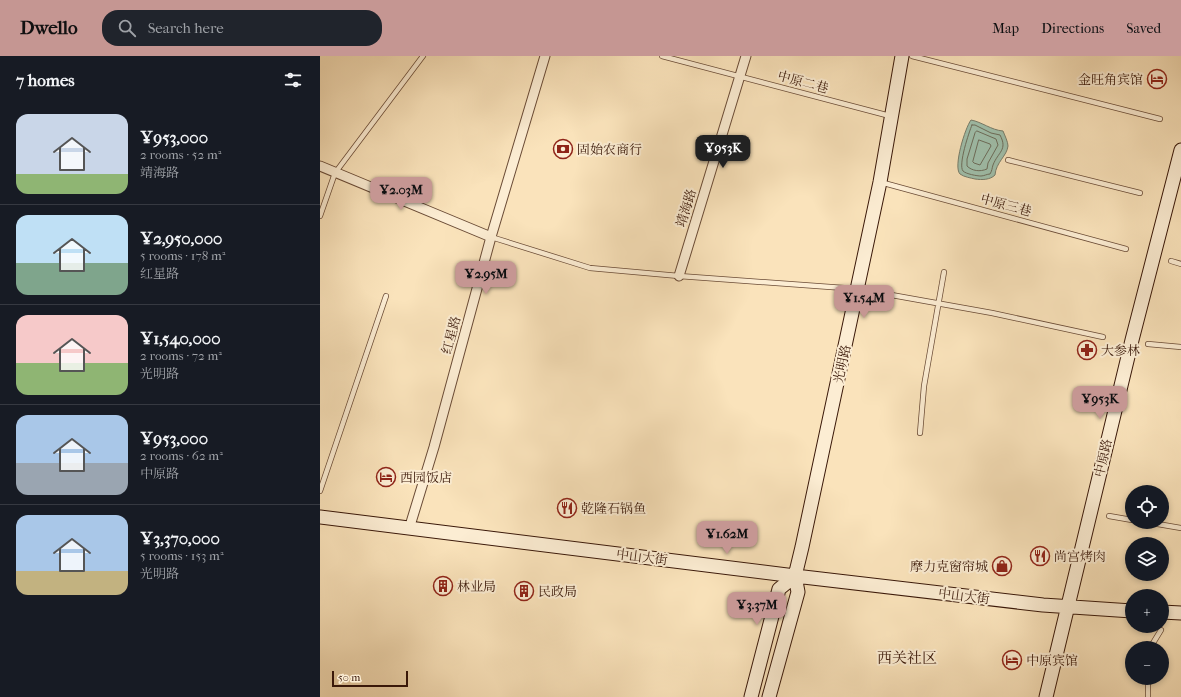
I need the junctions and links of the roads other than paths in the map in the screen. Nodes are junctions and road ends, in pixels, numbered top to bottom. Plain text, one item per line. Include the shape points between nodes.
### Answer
1 (423, 56) edge
2 (545, 56) edge
3 (662, 56) edge
4 (746, 56) edge
5 (902, 56) edge
6 (912, 56) edge
7 (740, 77) junction
8 (891, 117) junction
9 (1160, 119) dead end
10 (1181, 150) edge
11 (1008, 160) dead end
12 (320, 166) edge
13 (335, 172) junction
14 (880, 182) junction
15 (1140, 193) dead end
16 (320, 216) edge
17 (491, 237) junction
18 (1126, 249) dead end
19 (1171, 261) dead end
20 (1181, 264) edge
21 (944, 272) dead end
22 (679, 276) junction
23 (858, 289) junction
24 (386, 296) dead end
25 (938, 304) junction
26 (1103, 337) dead end
27 (1148, 344) dead end
28 (1181, 347) edge
29 (920, 433) dead end
30 (320, 491) edge
31 (1109, 516) dead end
32 (320, 517) edge
33 (1125, 519) edge
34 (1169, 526) edge
35 (1181, 528) edge
36 (410, 529) junction
37 (795, 576) junction
38 (1067, 607) junction
39 (1125, 611) edge
40 (1169, 612) edge
41 (1181, 613) edge
42 (1148, 685) edge
43 (751, 697) edge
44 (769, 697) edge
45 (1046, 697) edge
46 (1148, 697) edge

1 - 13 lane
2 - 17 street, 红星路
3 - 7 lane, 中原二巷
4 - 7 street, 靖海路
5 - 8 main road, 光明路
6 - 9 lane
7 - 8 lane, 中原二巷
7 - 22 street, 靖海路
8 - 14 main road, 光明路
10 - 38 main road, 中原路
11 - 15 lane
12 - 13 street
13 - 16 lane
13 - 17 street
14 - 18 lane, 中原三巷
14 - 23 main road, 光明路
17 - 22 lane via 590,268
17 - 36 street, 红星路
19 - 20 lane
21 - 25 lane
22 - 23 lane
23 - 25 lane
23 - 37 main road, 光明路
24 - 30 lane
25 - 26 lane
25 - 29 lane via 924,386
27 - 28 lane
31 - 33 lane
32 - 36 main road, 中山大街
34 - 35 lane
36 - 37 main road, 中山大街
37 - 38 main road, 中山大街
37 - 43 main road via 779,590
37 - 44 main road, 光明路 via 798,592
38 - 39 main road, 中山大街
38 - 45 main road, 中原路
40 - 41 main road
42 - 46 lane

